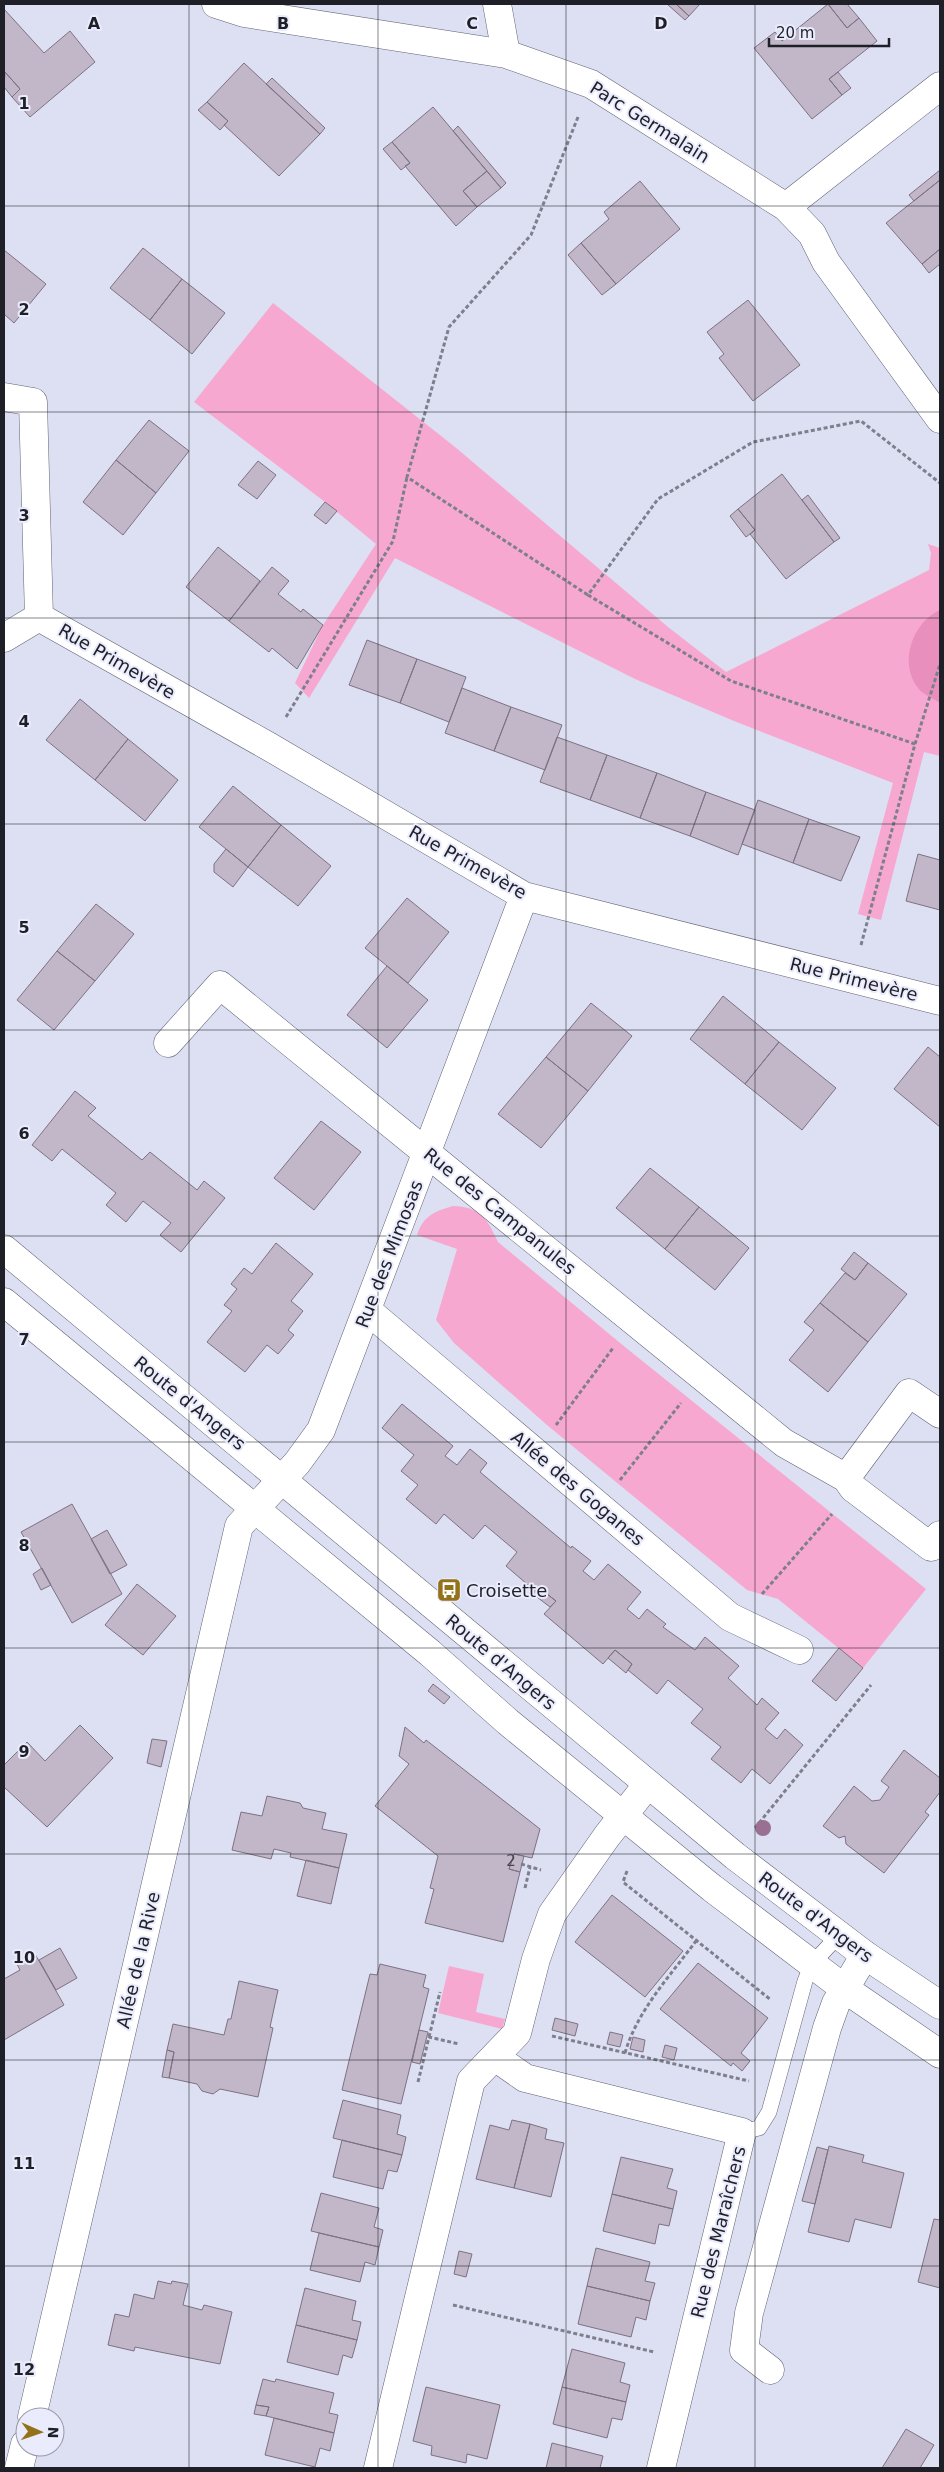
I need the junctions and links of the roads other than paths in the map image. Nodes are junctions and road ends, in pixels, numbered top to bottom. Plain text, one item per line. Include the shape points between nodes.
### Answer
1 (216, 4) edge
2 (497, 4) edge
3 (506, 54) junction
4 (940, 86) edge
5 (786, 207) junction
6 (4, 397) edge
7 (940, 419) edge
8 (39, 617) junction
9 (4, 638) edge
10 (524, 896) junction
11 (940, 1001) edge
12 (168, 1043) dead end
13 (428, 1151) junction
14 (4, 1249) edge
15 (4, 1302) edge
16 (368, 1310) junction
17 (940, 1414) edge
18 (282, 1478) junction
19 (849, 1483) junction
20 (254, 1508) junction
21 (940, 1536) edge
22 (799, 1650) dead end
23 (648, 1784) junction
24 (623, 1815) junction
25 (839, 1935) junction
26 (865, 1956) junction
27 (812, 1964) junction
28 (845, 1989) junction
29 (940, 2005) edge
30 (940, 2054) edge
31 (495, 2057) junction
32 (742, 2132) junction
33 (770, 2370) dead end
34 (34, 2407) edge
35 (378, 2468) edge
36 (661, 2468) edge

1 - 3 street, Parc Germalain via 244,13
2 - 3 street
3 - 5 street, Parc Germalain via 591,84
4 - 5 street
5 - 7 street, Parc Germalain via 812,234 826,262
6 - 8 street, Rue Primevère via 33,402
8 - 9 street, Rue Primevère
8 - 10 street, Rue Primevère
10 - 11 street, Rue Primevère
10 - 13 street, Rue des Mimosas
12 - 13 street, Rue des Campanules via 220,984
13 - 16 street, Rue des Mimosas
13 - 19 street, Rue des Campanules via 784,1443
14 - 18 street, Route d'Angers
15 - 20 street
16 - 18 street, Rue des Mimosas via 321,1430
16 - 22 street, Allée des Goganes via 730,1617
17 - 19 street via 910,1393
18 - 20 street, Rue des Mimosas
18 - 23 street, Route d'Angers via 342,1532
19 - 21 street, Rue des Campanules via 931,1547
20 - 24 street
20 - 34 street, Allée de la Rive via 239,1526 223,1587
23 - 24 street
23 - 25 street, Route d'Angers via 735,1856
24 - 27 street
24 - 31 street via 552,1914 536,1959 517,2033
25 - 26 street, Route d'Angers
25 - 27 lane
26 - 28 street
26 - 29 street, Route d'Angers
27 - 28 street
27 - 32 lane via 769,2112 759,2128
28 - 30 street
28 - 33 street via 827,2028 750,2313 744,2350
31 - 32 street, Rue des Maraîchers via 524,2078
31 - 35 street via 471,2081
32 - 36 street, Rue des Maraîchers

